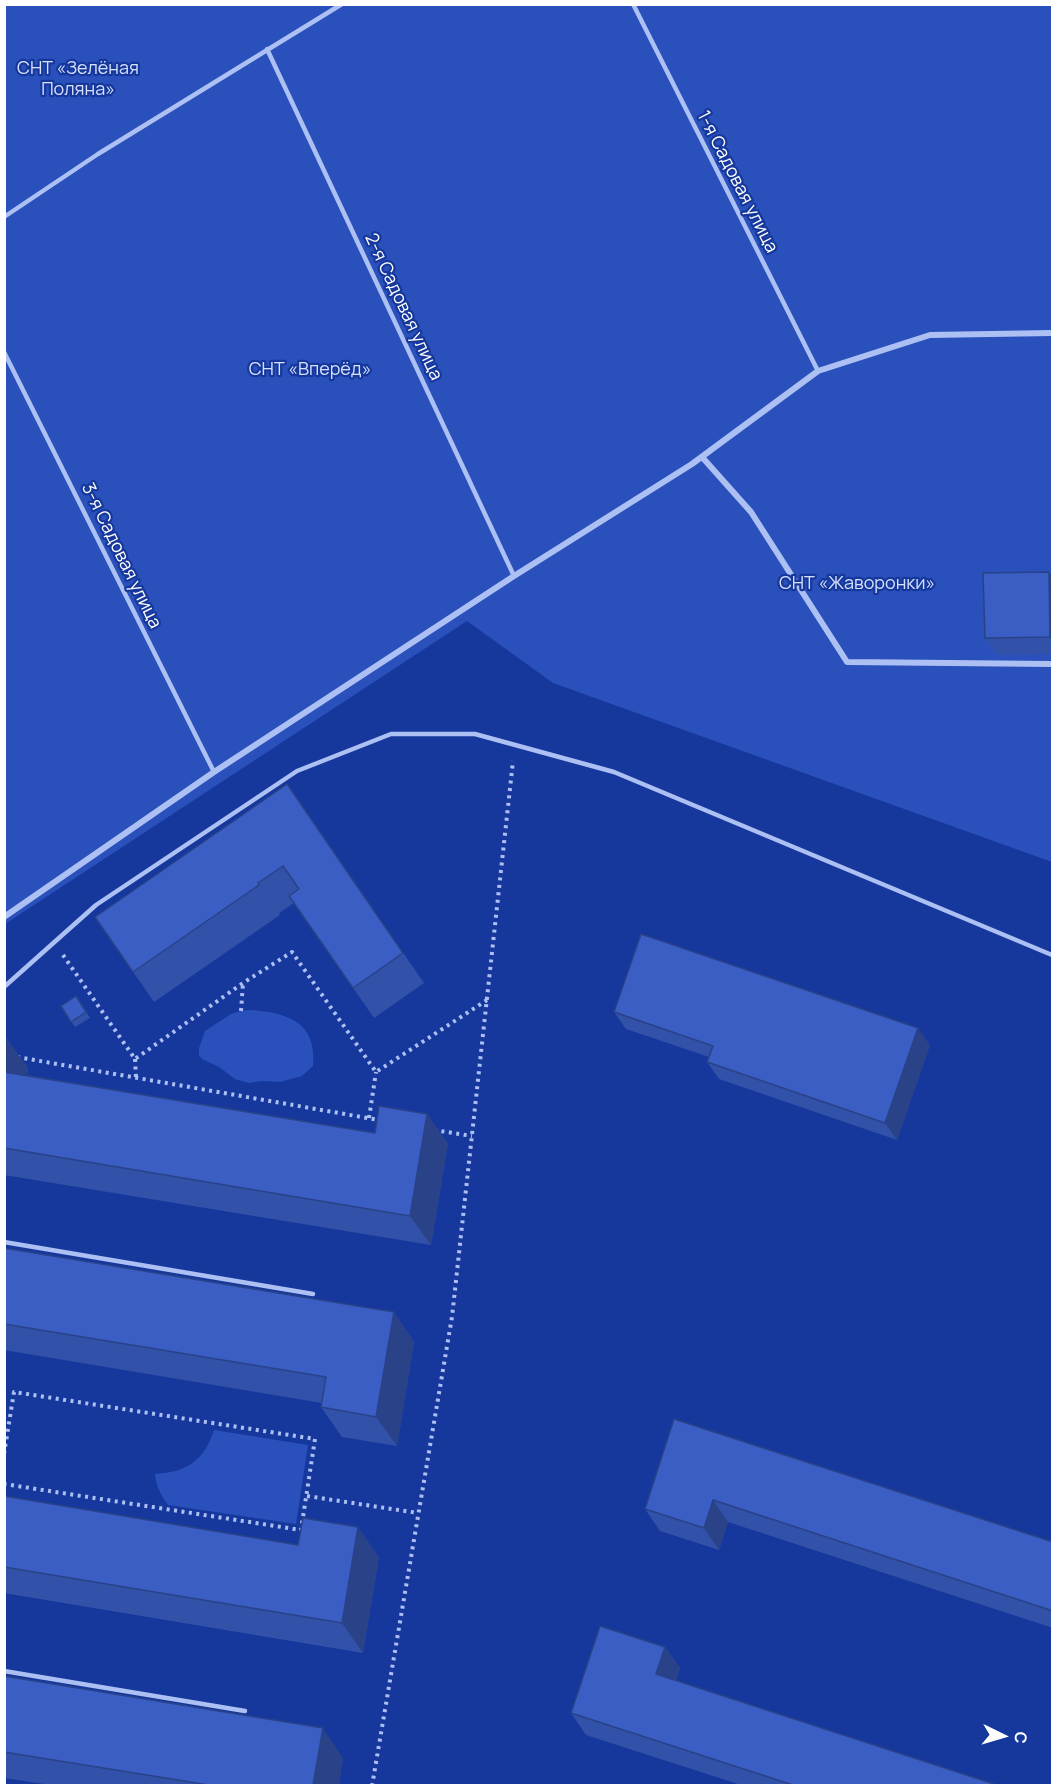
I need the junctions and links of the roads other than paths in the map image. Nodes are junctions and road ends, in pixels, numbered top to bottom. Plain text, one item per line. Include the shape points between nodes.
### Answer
1 (342, 4) edge
2 (633, 4) edge
3 (267, 49) junction
4 (4, 217) edge
5 (1053, 333) edge
6 (4, 352) edge
7 (818, 371) junction
8 (702, 457) junction
9 (514, 576) junction
10 (1053, 664) edge
11 (213, 772) junction
12 (4, 917) edge
13 (1053, 955) edge
14 (4, 987) edge
15 (4, 1242) edge
16 (313, 1294) dead end
17 (4, 1671) edge
18 (245, 1711) dead end

1 - 3 lane
2 - 7 lane, 1-я Садовая улица
3 - 4 lane
3 - 9 lane, 2-я Садовая улица
5 - 7 street via 930,335
6 - 11 lane, 3-я Садовая улица
7 - 8 street
8 - 9 street
8 - 10 street via 751,512 847,662
9 - 11 street
11 - 12 street
13 - 14 lane via 614,772 475,734 391,734 297,771 96,905
15 - 16 lane
17 - 18 lane

